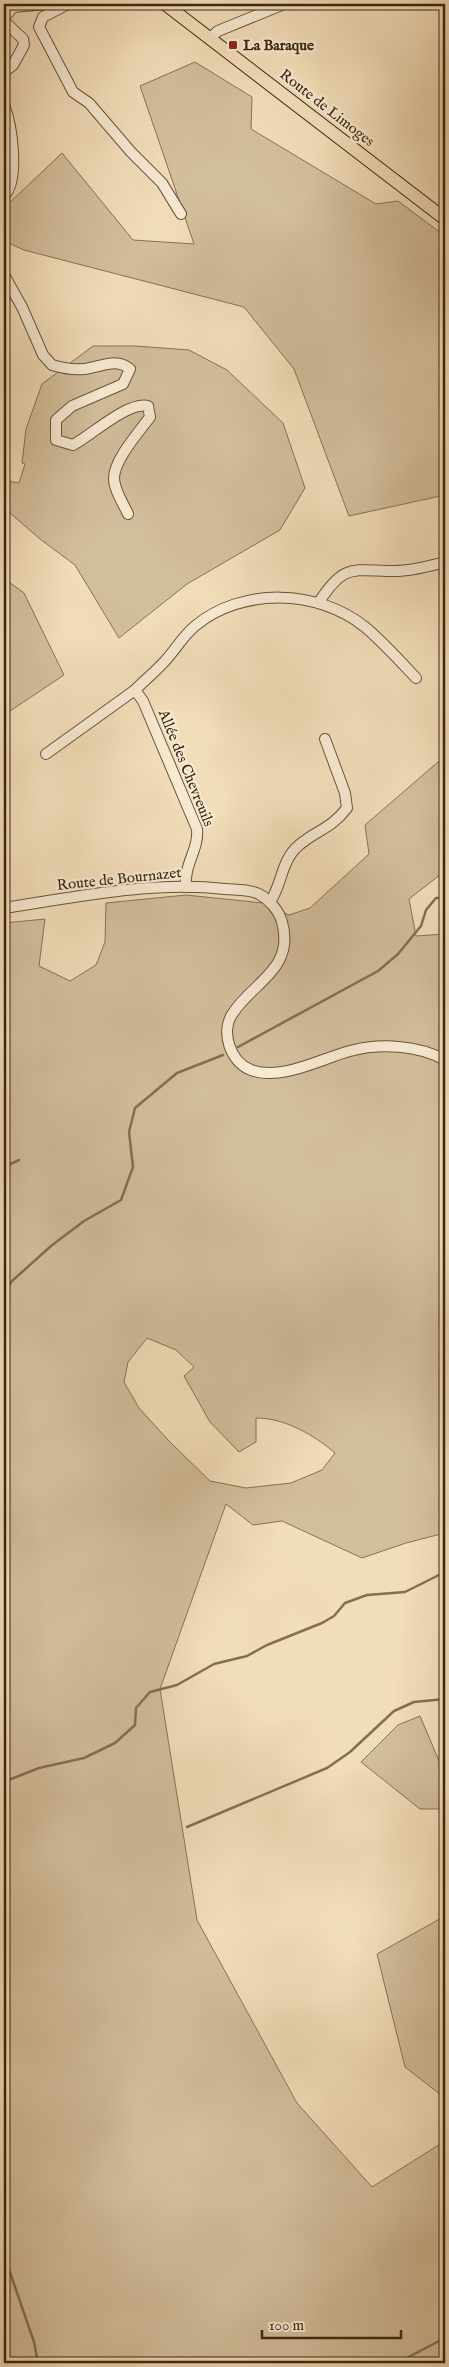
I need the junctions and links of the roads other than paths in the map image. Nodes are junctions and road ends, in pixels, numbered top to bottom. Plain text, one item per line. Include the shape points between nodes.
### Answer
1 (46, 4) edge
2 (51, 4) edge
3 (165, 4) edge
4 (284, 4) edge
5 (17, 5) edge
6 (65, 5) edge
7 (4, 19) edge
8 (210, 38) junction
9 (4, 72) edge
10 (4, 105) edge
11 (4, 196) edge
12 (181, 214) dead end
13 (445, 219) edge
14 (4, 275) edge
15 (128, 514) dead end
16 (445, 562) edge
17 (319, 602) junction
18 (416, 678) dead end
19 (135, 690) junction
20 (325, 739) dead end
21 (46, 754) dead end
22 (186, 887) junction
23 (270, 902) junction
24 (4, 908) edge
25 (445, 1060) edge

1 - 5 street
2 - 6 street
3 - 8 main road, Route de Limoges
4 - 8 street via 218,30
5 - 7 street
6 - 12 street via 43,17 39,27 73,92 89,102 162,183
7 - 9 street via 24,44
8 - 13 main road, Route de Limoges
10 - 11 street via 8,116 13,181
14 - 15 street via 43,355 52,365 83,369 124,363 130,369 123,384 72,406 56,420 55,432 56,440 73,444 113,417 140,404 148,406 150,417 123,456 114,476
16 - 17 street via 403,570 354,570 339,576
17 - 18 street via 364,626
17 - 19 street via 299,598 265,598 216,612 183,637 165,661
19 - 21 street
19 - 22 street, Allée des Chevreuils via 143,701 197,829 198,839 185,873
20 - 23 street via 345,793 347,808 337,822 298,846 288,858 277,892
22 - 23 street, Route de Bournazet via 249,891
22 - 24 street, Route de Bournazet via 102,893
23 - 25 street via 280,916 284,945 270,974 231,1014 228,1042 239,1062 250,1070 267,1073 291,1070 352,1050 380,1047 416,1048

